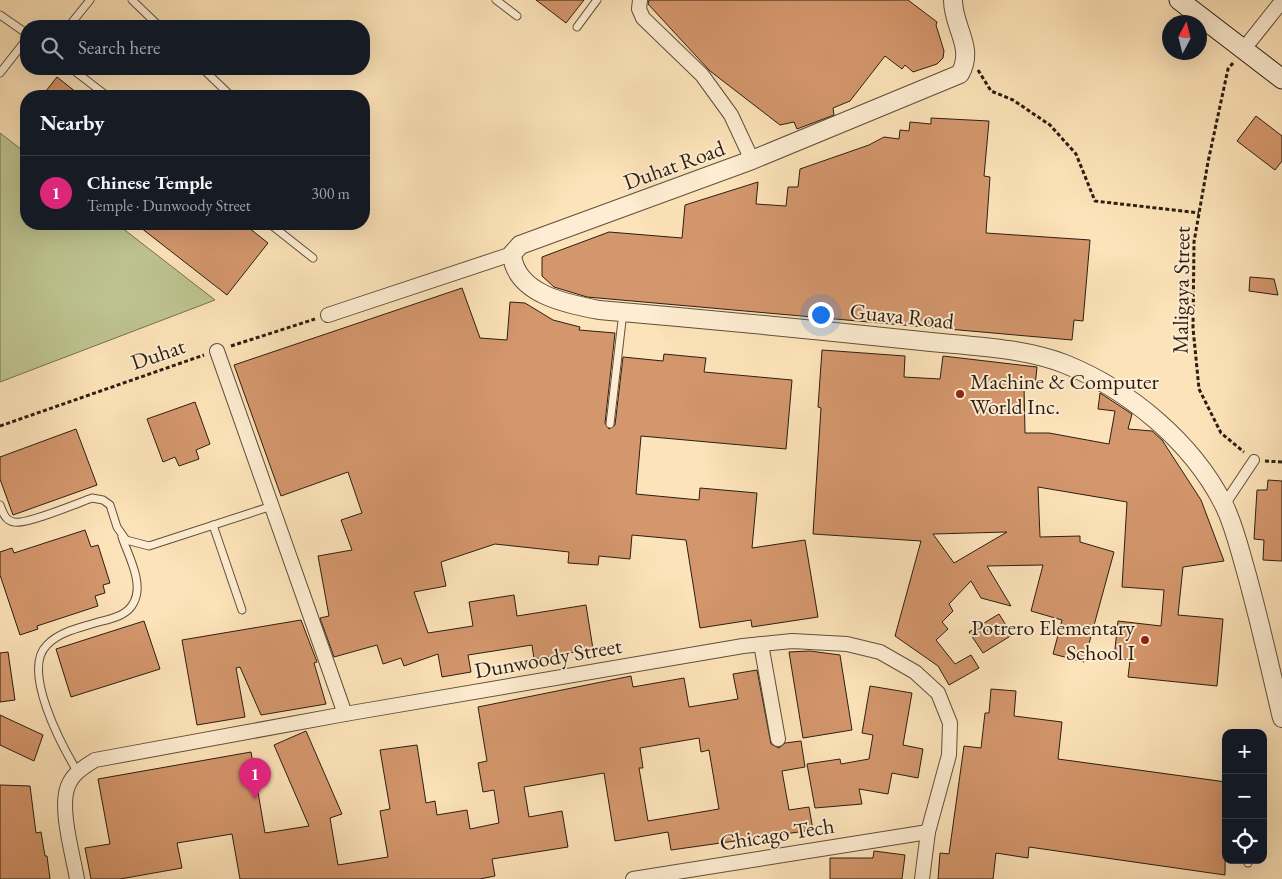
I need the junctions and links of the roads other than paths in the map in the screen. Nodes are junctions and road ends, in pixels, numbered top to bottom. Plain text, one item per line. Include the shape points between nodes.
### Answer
1 (90, 0) edge
2 (132, 0) edge
3 (496, 0) edge
4 (597, 0) edge
5 (640, 0) edge
6 (953, 0) edge
7 (1179, 0) edge
8 (1282, 0) edge
9 (0, 15) edge
10 (517, 16) dead end
11 (74, 20) edge
12 (153, 20) edge
13 (577, 27) dead end
14 (20, 29) edge
15 (20, 48) edge
16 (1243, 50) junction
17 (0, 74) edge
18 (80, 75) edge
19 (209, 75) edge
20 (1282, 79) edge
21 (99, 90) edge
22 (225, 90) edge
23 (752, 160) junction
24 (278, 230) edge
25 (512, 254) junction
26 (313, 258) dead end
27 (623, 312) junction
28 (328, 314) road end
29 (217, 350) road end
30 (610, 424) dead end
31 (1254, 460) road end
32 (0, 505) edge
33 (1224, 505) junction
34 (272, 506) junction
35 (213, 524) junction
36 (121, 534) junction
37 (242, 610) dead end
38 (761, 644) junction
39 (345, 714) junction
40 (1282, 718) edge
41 (778, 739) dead end
42 (78, 771) junction
43 (928, 832) junction
44 (78, 879) edge
45 (633, 879) edge
46 (922, 879) edge

1 - 11 lane
2 - 12 lane
3 - 10 lane
4 - 13 lane
5 - 23 street via 643,18 702,75 731,116
6 - 23 street, Duhat Road via 953,11 966,51 966,62 960,74
7 - 16 main road
8 - 16 street
9 - 14 lane
15 - 17 lane
16 - 20 main road
18 - 21 lane
19 - 22 lane
23 - 25 street, Duhat Road via 520,245
24 - 26 lane
25 - 27 street, Guava Road via 513,267 527,283 548,297 577,306
25 - 28 street, Duhat Road
27 - 30 lane
27 - 33 street, Guava Road via 1015,351 1065,364 1109,386 1149,414 1180,443 1209,479
29 - 34 street
31 - 33 street
32 - 36 lane via 6,518 14,523 92,498 103,500 110,505
33 - 40 street, Guava Road via 1255,603
34 - 35 lane
34 - 39 street
35 - 36 lane via 149,546 133,543
35 - 37 lane
36 - 42 lane via 137,583 135,602 117,617 57,637 46,646 38,660 40,687 62,745
38 - 39 street, Dunwoody Street
38 - 41 street
38 - 43 street, Dunwoody Street via 792,641 847,644 880,652 915,672 938,694 950,723 950,755
39 - 42 street, Dunwoody Street via 95,760
42 - 44 street via 67,787 65,810
43 - 45 street, Chicago Tech
43 - 46 street, Dunwoody Street

